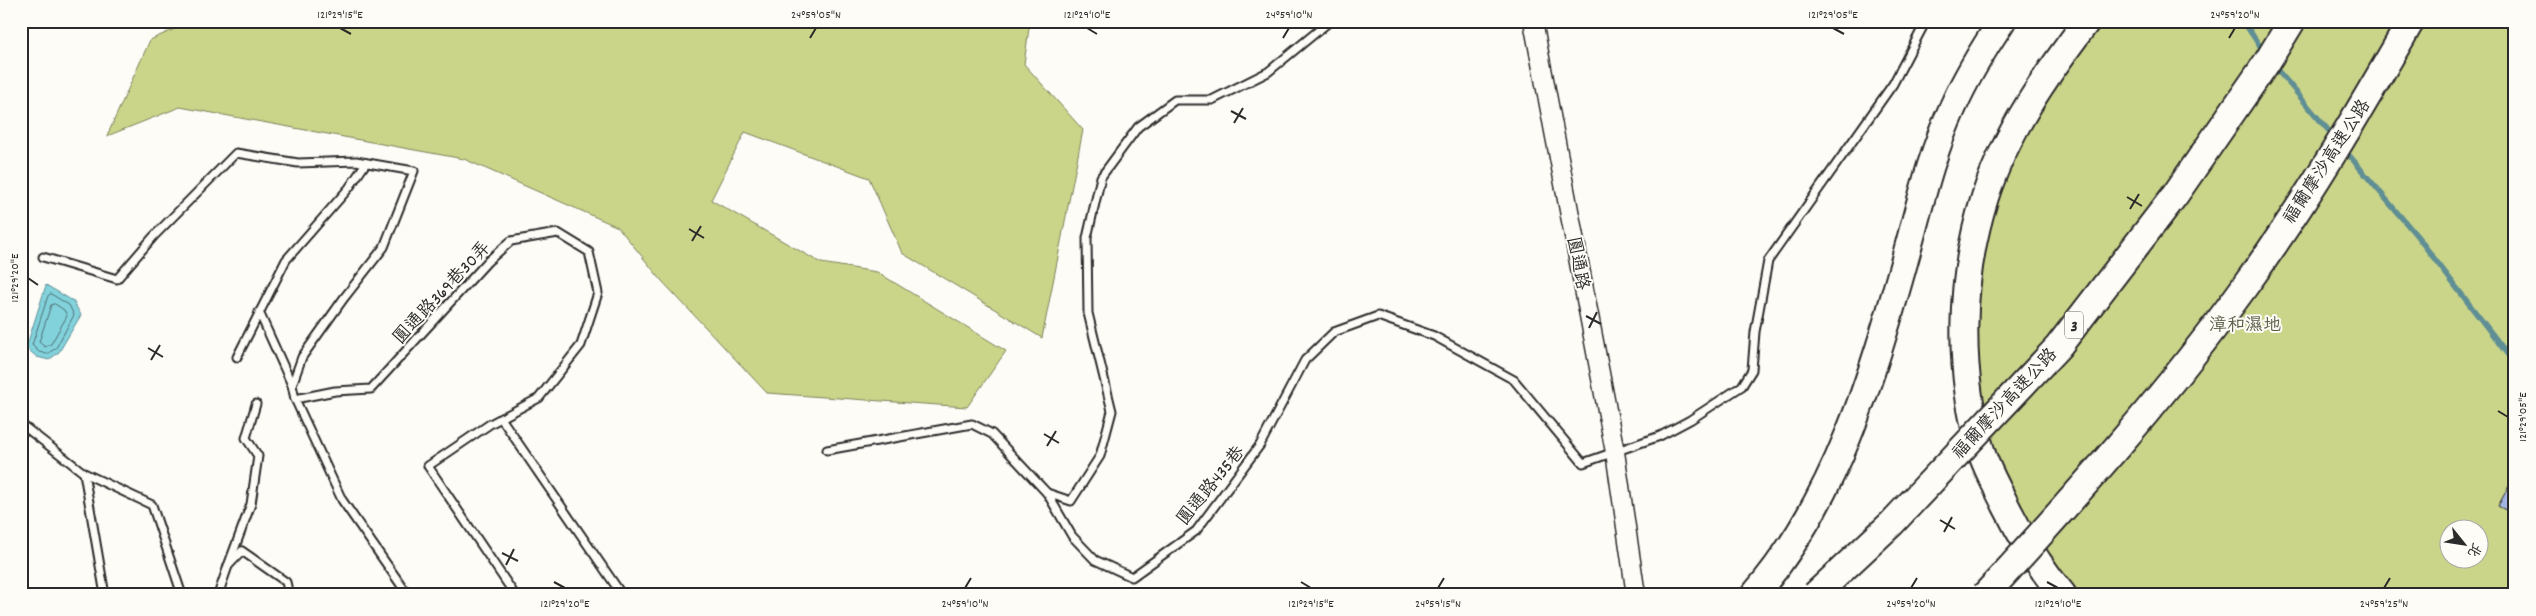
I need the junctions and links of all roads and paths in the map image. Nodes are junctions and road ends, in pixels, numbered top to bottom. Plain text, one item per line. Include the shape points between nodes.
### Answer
1 (1330, 21) edge
2 (1533, 21) edge
3 (1926, 21) edge
4 (2002, 21) edge
5 (2087, 21) edge
6 (2292, 21) edge
7 (2411, 21) edge
8 (366, 163) junction
9 (43, 257) dead end
10 (260, 312) junction
11 (237, 357) dead end
12 (292, 386) junction
13 (295, 399) junction
14 (256, 404) dead end
15 (501, 418) junction
16 (21, 424) edge
17 (827, 450) dead end
18 (1615, 452) junction
19 (84, 473) junction
20 (1047, 493) junction
21 (228, 566) junction
22 (104, 595) edge
23 (182, 595) edge
24 (218, 595) edge
25 (289, 595) edge
26 (408, 595) edge
27 (515, 595) edge
28 (622, 595) edge
29 (1636, 595) edge
30 (1754, 595) edge
31 (1815, 595) edge
32 (1985, 595) edge
33 (2062, 595) edge

1 - 20 lane via 1268,72 1212,100 1175,100 1138,127 1102,177 1087,238 1088,313 1112,410 1100,456 1071,501
2 - 18 street, 圓通路
3 - 18 lane via 1893,84 1768,261 1755,332 1752,370 1742,386 1660,436
4 - 30 highway via 1952,107 1935,153 1881,344 1854,423 1819,496 1776,570
5 - 33 highway via 2015,127 1985,196 1974,237 1964,339 1966,384 1983,455 2020,534 2042,572
6 - 31 highway, 福爾摩沙高速公路 / 3, bridge via 2175,195 2058,347 1892,523
7 - 32 highway, 福爾摩沙高速公路, bridge via 2346,135 2245,286 2159,396
8 - 9 lane via 298,164 236,153 154,236 117,279
8 - 10 lane via 349,188 286,260
8 - 12 lane via 414,171 384,247 302,357
10 - 11 lane
10 - 12 lane
12 - 13 lane
13 - 15 lane, 圓通路369巷30弄 via 335,391 371,389 510,241 558,233 589,252 598,292 581,345 539,398
13 - 26 lane via 342,500
14 - 21 lane via 246,438 258,456 251,504
15 - 27 lane, 圓通路369巷30弄 via 428,466
15 - 28 lane
16 - 19 lane
17 - 20 lane via 972,424 992,434
18 - 20 lane, 圓通路435巷 via 1583,463 1514,380 1434,336 1378,316 1334,332 1306,360 1260,446 1196,531 1132,577 1095,560 1072,536
18 - 29 street, 圓通路
19 - 22 lane
19 - 23 lane via 152,505
21 - 24 lane
21 - 25 lane via 242,551 286,582

